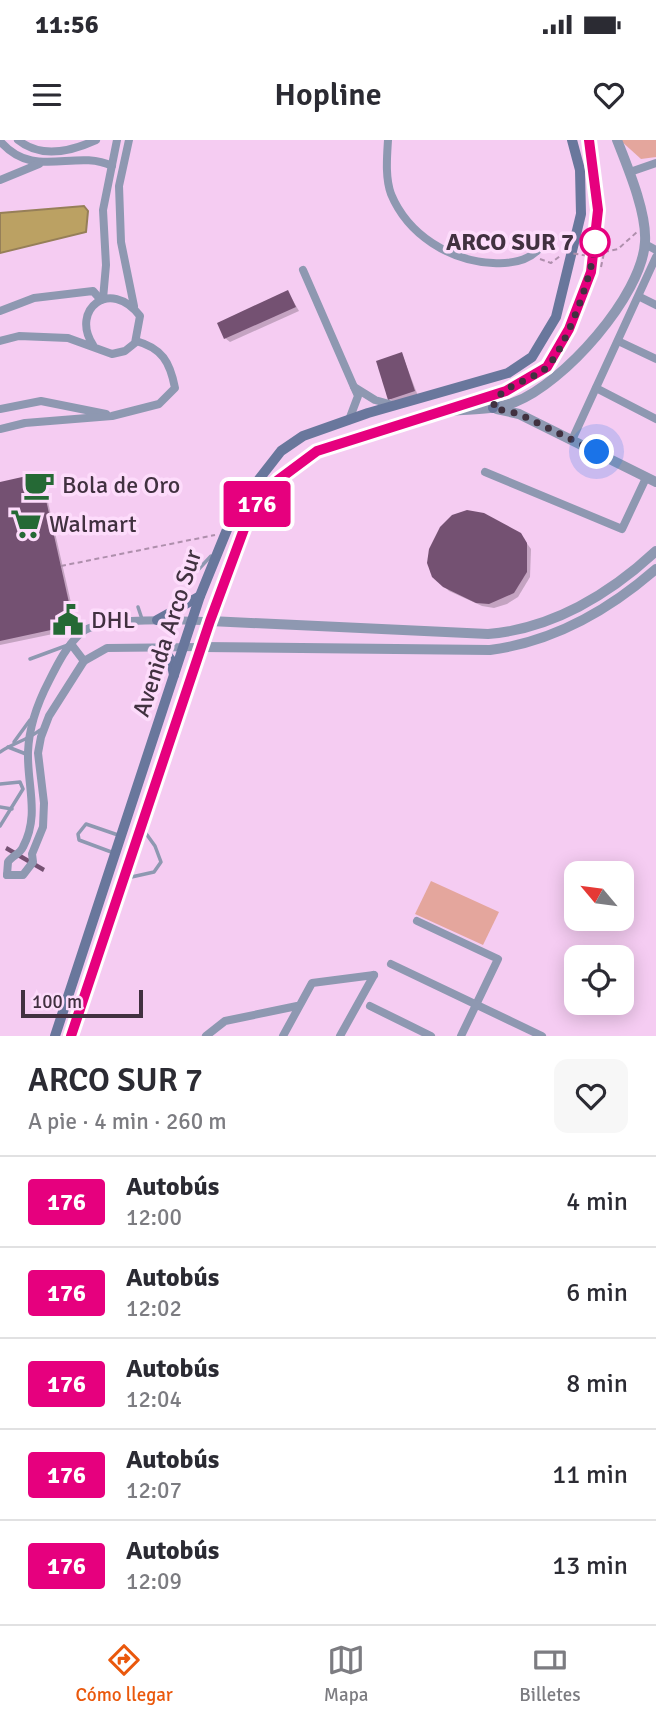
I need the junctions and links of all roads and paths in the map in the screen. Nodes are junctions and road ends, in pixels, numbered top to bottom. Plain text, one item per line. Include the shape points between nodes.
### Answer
1 (18, 140) edge
2 (96, 140) edge
3 (117, 140) edge
4 (129, 140) edge
5 (388, 140) edge
6 (572, 140) edge
7 (589, 140) edge
8 (617, 140) edge
9 (0, 141) edge
10 (656, 163) edge
11 (39, 164) junction
12 (112, 166) junction
13 (630, 172) junction
14 (109, 177) junction
15 (121, 178) junction
16 (0, 180) edge
17 (645, 230) junction
18 (646, 244) junction
19 (656, 250) edge
20 (565, 252) dead end
21 (604, 252) dead end
22 (535, 253) joint
23 (561, 256) dead end
24 (656, 257) edge
25 (600, 258) dead end
26 (303, 270) dead end
27 (639, 297) junction
28 (102, 299) junction
29 (656, 305) edge
30 (135, 309) junction
31 (0, 310) edge
32 (0, 341) edge
33 (136, 341) junction
34 (618, 341) junction
35 (93, 345) junction
36 (656, 359) edge
37 (354, 387) junction
38 (596, 388) junction
39 (506, 391) junction
40 (396, 406) junction
41 (493, 408) junction
42 (0, 410) edge
43 (448, 411) junction
44 (112, 416) junction
45 (656, 419) edge
46 (349, 420) junction
47 (0, 429) edge
48 (572, 440) junction
49 (485, 472) dead end
50 (651, 480) edge
51 (223, 534) junction
52 (656, 551) edge
53 (215, 552) junction
54 (61, 566) dead end
55 (656, 569) edge
56 (196, 572) dead end
57 (200, 596) junction
58 (138, 607) dead end
59 (157, 620) junction
60 (143, 621) junction
61 (192, 621) junction
62 (210, 621) junction
63 (71, 644) junction
64 (185, 646) junction
65 (161, 647) junction
66 (202, 647) junction
67 (30, 659) dead end
68 (84, 661) junction
69 (174, 679) junction
70 (34, 713) junction
71 (48, 721) junction
72 (29, 739) junction
73 (10, 745) junction
74 (0, 752) edge
75 (28, 755) junction
76 (39, 760) junction
77 (0, 784) edge
78 (0, 807) edge
79 (12, 809) junction
80 (0, 826) edge
81 (142, 827) junction
82 (122, 836) junction
83 (22, 850) junction
84 (32, 854) junction
85 (116, 854) junction
86 (4, 877) edge
87 (125, 878) junction
88 (417, 921) dead end
89 (391, 964) dead end
90 (477, 1004) junction
91 (297, 1006) junction
92 (370, 1006) dead end
93 (55, 1036) edge
94 (71, 1036) edge
95 (206, 1036) edge
96 (283, 1036) edge
97 (340, 1036) edge
98 (432, 1036) edge
99 (461, 1036) edge
100 (542, 1036) edge

1 - 2 street via 47,152 75,150
3 - 12 street
4 - 15 street
5 - 22 street via 391,192 402,214 421,234 449,254 476,262 508,264
6 - 40 main road, Avenida Arco Sur via 581,214 556,317 546,337 532,357 508,373
7 - 39 main road, Avenida Arco Sur via 598,210 591,272 569,329 547,367
8 - 13 street
9 - 11 street
10 - 13 street
11 - 12 street via 94,159
11 - 16 street
12 - 14 street
13 - 17 street
14 - 15 street
14 - 28 street via 103,209 106,264
15 - 30 street via 121,242
17 - 18 street
17 - 21 path via 618,249
18 - 19 street
18 - 41 street via 624,298 551,383
20 - 25 path, bridge
22 - 23 path via 551,263
24 - 27 street
26 - 37 street
27 - 29 street
27 - 34 street
28 - 30 street via 129,302
28 - 31 street via 93,291 34,298
28 - 35 street via 89,311 85,327
30 - 33 street via 140,316
32 - 35 street via 68,338
33 - 35 street via 125,351 112,354
33 - 44 street via 154,346 171,368 175,388 159,404
34 - 36 street
34 - 38 street
37 - 40 street
37 - 46 street via 358,396
38 - 45 street
38 - 48 street
39 - 41 main road
39 - 43 main road, Avenida Arco Sur
40 - 46 main road, Avenida Arco Sur
41 - 43 street
41 - 48 street via 519,414
42 - 44 street via 41,401
43 - 62 main road, Avenida Arco Sur via 317,451 278,480 247,521
44 - 47 street
46 - 51 main road, Avenida Arco Sur via 303,436 281,451 246,492
48 - 50 street
49 - 50 street via 622,528
51 - 53 main road, Avenida Arco Sur
51 - 54 path
52 - 62 street via 586,603 516,632
53 - 56 lane
53 - 57 main road, Avenida Arco Sur
55 - 66 street via 594,614 521,646 489,650
57 - 59 main road
57 - 61 main road, Avenida Arco Sur
58 - 60 lane
59 - 60 street
59 - 61 street
60 - 63 street via 85,630
61 - 62 street
61 - 64 main road, Avenida Arco Sur
62 - 66 main road, Avenida Arco Sur
63 - 67 lane
63 - 68 street
63 - 70 street
64 - 65 street
64 - 66 street
64 - 69 main road, Avenida Arco Sur
65 - 68 street via 107,648
65 - 69 main road via 172,660
66 - 81 main road, Avenida Arco Sur
68 - 71 street
69 - 82 main road, Avenida Arco Sur
70 - 71 street
70 - 72 street
70 - 73 lane
71 - 72 lane
71 - 76 street
72 - 73 lane
72 - 75 street
72 - 76 lane
73 - 74 lane
73 - 75 lane
75 - 83 street via 34,802
76 - 84 street via 43,827
77 - 79 lane via 20,782 23,789
78 - 79 lane
79 - 80 lane
81 - 87 main road, Avenida Arco Sur
81 - 87 lane via 161,862 153,872
82 - 85 main road, Avenida Arco Sur
82 - 85 lane via 86,824 78,834 79,841
83 - 84 street
83 - 86 street via 8,862
84 - 86 street via 33,862 23,876
85 - 93 main road, Avenida Arco Sur
87 - 94 main road, Avenida Arco Sur
88 - 90 street via 498,959
89 - 90 street
90 - 99 street
90 - 100 street
91 - 95 street via 225,1021
91 - 96 street
91 - 97 street via 312,983 374,975
92 - 98 street

